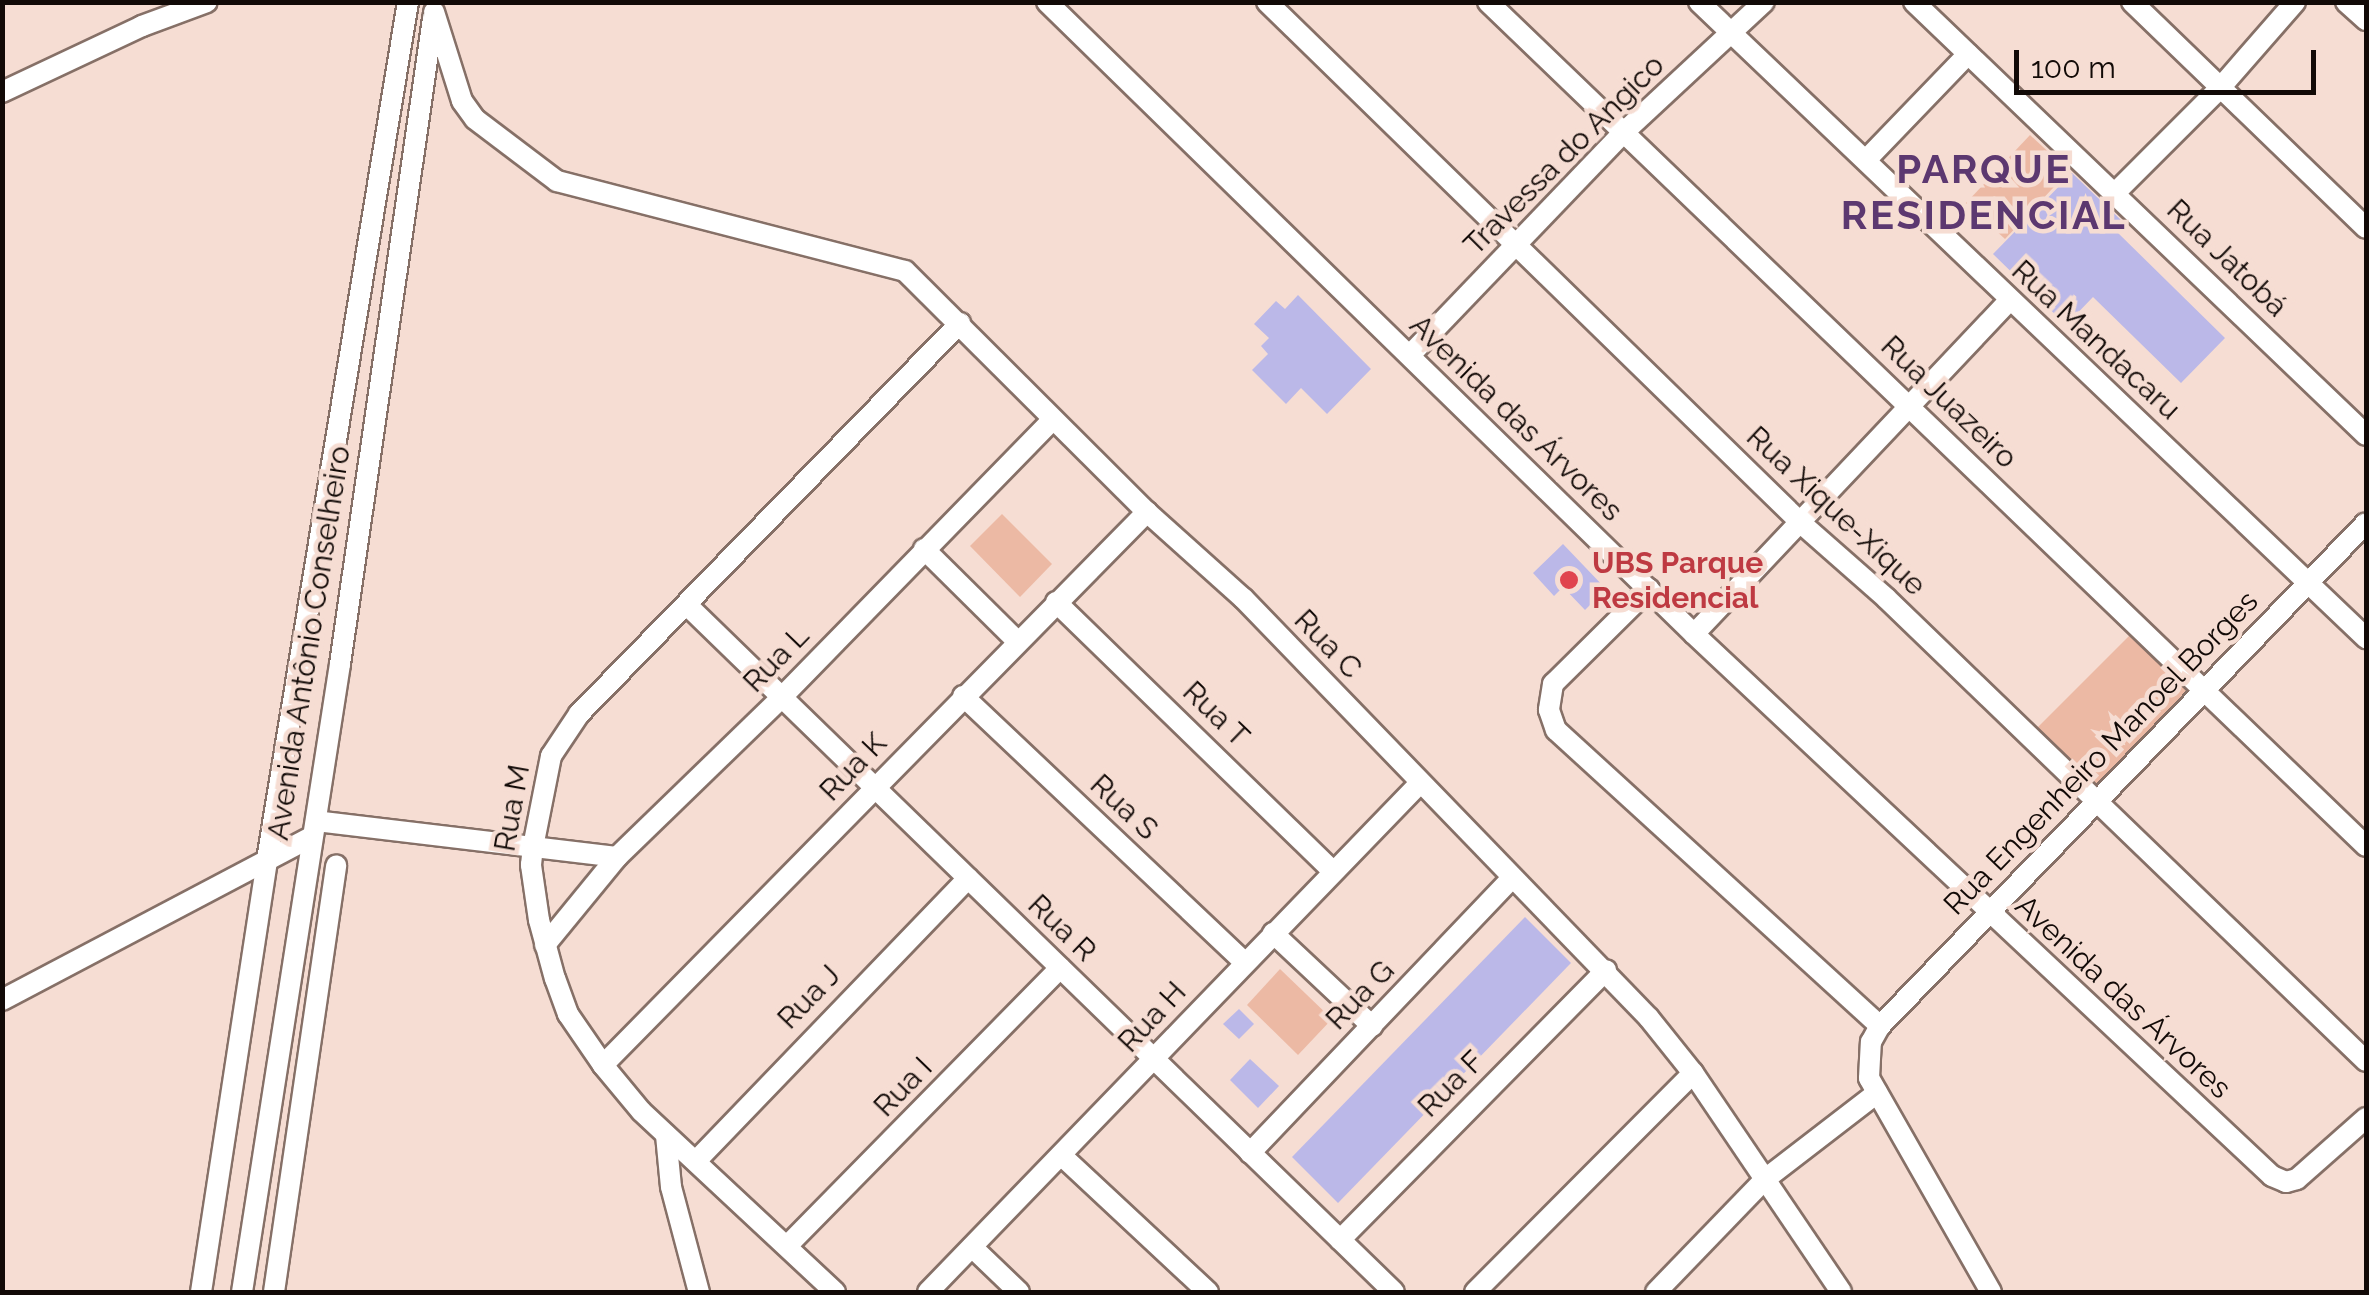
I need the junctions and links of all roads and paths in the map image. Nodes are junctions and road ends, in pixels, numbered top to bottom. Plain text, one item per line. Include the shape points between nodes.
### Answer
1 (207, 2) edge
2 (408, 2) edge
3 (1047, 2) edge
4 (1267, 2) edge
5 (1488, 2) edge
6 (1699, 2) edge
7 (1764, 2) edge
8 (1914, 2) edge
9 (2132, 2) edge
10 (2295, 2) edge
11 (2346, 2) edge
12 (435, 8) edge
13 (2366, 20) edge
14 (1730, 34) junction
15 (1968, 54) junction
16 (2220, 88) junction
17 (2, 92) edge
18 (1624, 132) junction
19 (1866, 160) junction
20 (2116, 192) junction
21 (2366, 228) edge
22 (1518, 242) junction
23 (2009, 301) junction
24 (960, 323) junction
25 (1410, 355) junction
26 (1909, 406) junction
27 (1053, 419) junction
28 (2366, 435) edge
29 (1147, 512) junction
30 (1801, 522) junction
31 (2366, 523) edge
32 (924, 549) junction
33 (2308, 582) junction
34 (1649, 588) junction
35 (1056, 602) junction
36 (688, 606) junction
37 (1694, 634) junction
38 (2366, 638) edge
39 (1017, 641) junction
40 (2204, 689) junction
41 (963, 696) junction
42 (782, 697) junction
43 (1420, 783) junction
44 (875, 788) junction
45 (2096, 800) junction
46 (313, 829) junction
47 (2366, 846) edge
48 (533, 847) junction
49 (616, 857) junction
50 (267, 860) junction
51 (336, 865) dead end
52 (1333, 871) junction
53 (968, 878) junction
54 (1512, 878) junction
55 (1988, 914) junction
56 (1273, 933) junction
57 (545, 944) junction
58 (1244, 962) junction
59 (1060, 968) junction
60 (1606, 970) junction
61 (2, 1000) edge
62 (1372, 1026) junction
63 (1880, 1026) junction
64 (1154, 1060) junction
65 (2366, 1061) edge
66 (603, 1065) junction
67 (1693, 1073) junction
68 (1877, 1093) junction
69 (2366, 1118) edge
70 (666, 1135) junction
71 (1250, 1153) junction
72 (1061, 1155) junction
73 (697, 1160) junction
74 (1764, 1180) junction
75 (1340, 1240) junction
76 (788, 1246) junction
77 (972, 1247) junction
78 (1834, 1290) edge
79 (201, 1292) edge
80 (242, 1292) edge
81 (274, 1292) edge
82 (699, 1292) edge
83 (835, 1292) edge
84 (928, 1292) edge
85 (1019, 1292) edge
86 (1208, 1292) edge
87 (1394, 1292) edge
88 (1474, 1292) edge
89 (1656, 1292) edge
90 (1992, 1292) edge

1 - 17 street
2 - 50 street
3 - 25 street, Avenida das Árvores
4 - 22 street, Rua Xique-Xique
5 - 18 street, Rua Juazeiro
6 - 14 street, Rua Mandacaru
7 - 14 street, Travessa do Angico
8 - 15 street, Rua Jatobá
9 - 16 street
10 - 16 street
11 - 13 street
12 - 24 street, Rua C via 456,90 468,110 557,182 904,271
12 - 46 street, Avenida Antônio Conselheiro
14 - 18 street, Travessa do Angico
14 - 19 street, Rua Mandacaru
15 - 19 street
15 - 20 street, Rua Jatobá
16 - 20 street
16 - 21 street
18 - 22 street, Travessa do Angico
18 - 26 street, Rua Juazeiro
19 - 23 street, Rua Mandacaru
20 - 28 street, Rua Jatobá
22 - 25 street, Travessa do Angico
22 - 30 street, Rua Xique-Xique
23 - 26 street
23 - 33 street, Rua Mandacaru
24 - 27 street, Rua C
24 - 36 street, Rua M
25 - 34 street, Avenida das Árvores
26 - 30 street
26 - 40 street, Rua Juazeiro
27 - 29 street, Rua C
27 - 32 street, Rua L
29 - 35 street, Rua K
29 - 43 street, Rua C via 1243,598
30 - 37 street
30 - 45 street, Rua Xique-Xique
31 - 33 street, Rua Engenheiro Manoel Borges
32 - 39 street
32 - 42 street, Rua L
33 - 38 street, Rua Mandacaru
33 - 40 street, Rua Engenheiro Manoel Borges
34 - 37 street, Avenida das Árvores
34 - 63 street via 1553,684 1549,710 1556,730
35 - 39 street, Rua K
35 - 52 street, Rua T
36 - 42 street, Rua R
36 - 48 street, Rua M via 564,734 551,756
37 - 55 street, Avenida das Árvores
39 - 41 street, Rua K
40 - 45 street, Rua Engenheiro Manoel Borges
40 - 47 street, Rua Juazeiro
41 - 44 street, Rua K
41 - 58 street, Rua S
42 - 44 street, Rua R
42 - 49 street, Rua L
43 - 52 street, Rua H
43 - 54 street, Rua C
44 - 53 street, Rua R
44 - 66 street, Rua K
45 - 55 street, Rua Engenheiro Manoel Borges
45 - 65 street, Rua Xique-Xique
46 - 48 street
46 - 50 street
46 - 80 street, Avenida Antônio Conselheiro
48 - 49 street
48 - 57 street, Rua M
49 - 57 street, Rua L
50 - 61 street
50 - 79 street
51 - 81 street
52 - 56 street, Rua H
53 - 59 street, Rua R
53 - 73 street, Rua J
54 - 60 street, Rua C
54 - 62 street, Rua G
55 - 63 street, Rua Engenheiro Manoel Borges
55 - 69 street, Avenida das Árvores via 2272,1176 2286,1182 2304,1175
56 - 58 street, Rua H
56 - 62 street
57 - 66 street, Rua M via 568,1014
58 - 64 street, Rua H
59 - 64 street, Rua R
59 - 76 street, Rua I
60 - 67 street, Rua C
60 - 75 street, Rua F
62 - 71 street, Rua G
63 - 68 street via 1866,1069
64 - 71 street, Rua R
64 - 72 street, Rua H
66 - 70 street, Rua M
67 - 74 street, Rua C
67 - 88 street
68 - 74 street
68 - 90 street
70 - 73 street, Rua M
70 - 82 street via 671,1187
71 - 75 street, Rua R
72 - 77 street, Rua H
72 - 86 street
73 - 76 street, Rua M
74 - 78 street, Rua C
74 - 89 street
75 - 87 street, Rua R
76 - 83 street, Rua M
77 - 84 street, Rua H
77 - 85 street

